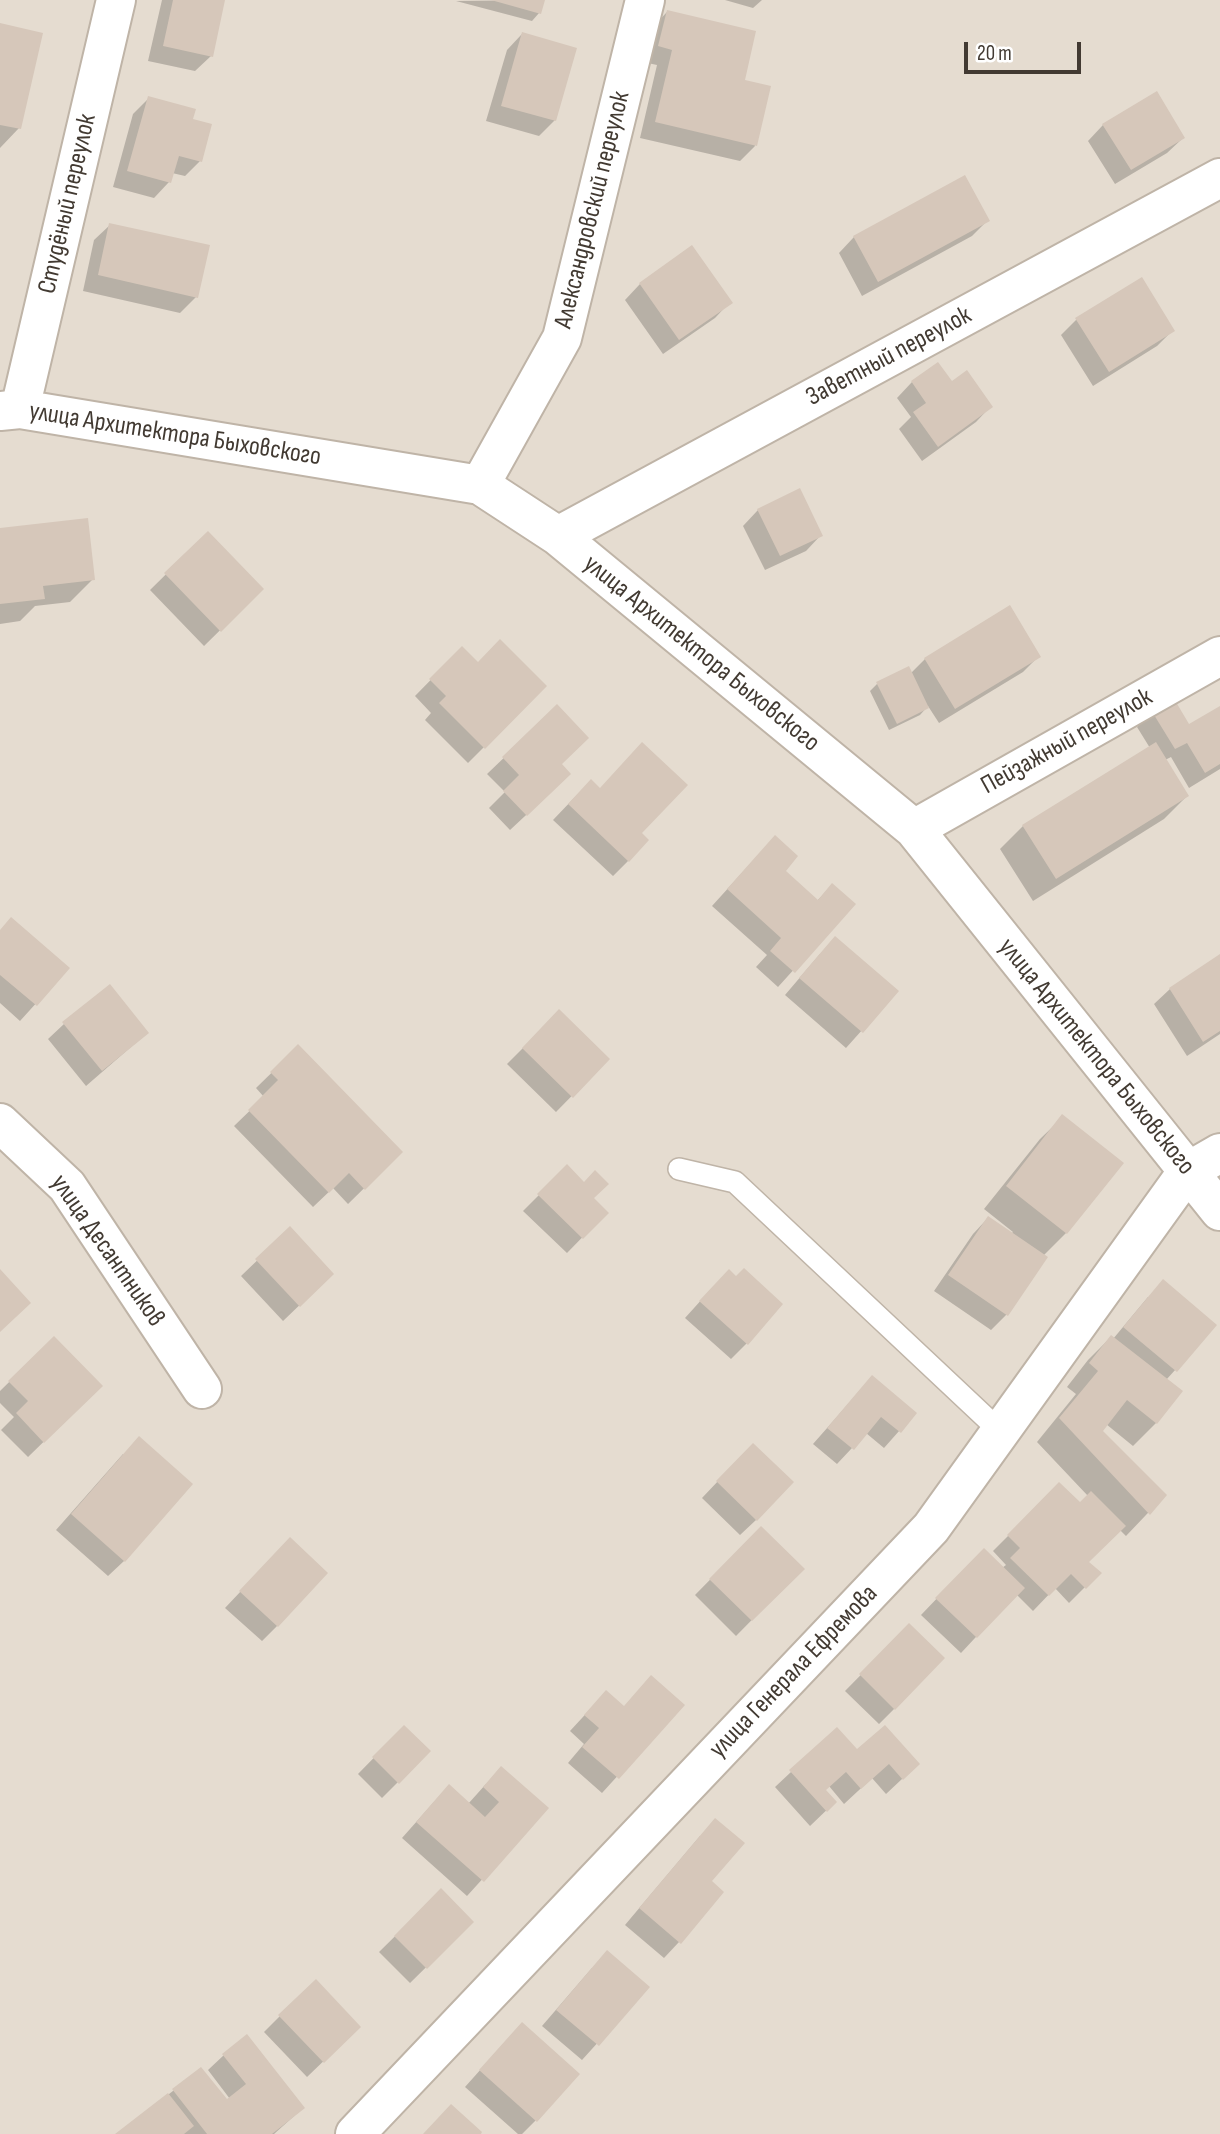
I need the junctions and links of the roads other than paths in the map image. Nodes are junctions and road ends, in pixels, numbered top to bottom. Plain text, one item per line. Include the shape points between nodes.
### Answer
1 (116, 0) edge
2 (645, 0) edge
3 (1220, 178) edge
4 (10, 410) edge
5 (480, 485) junction
6 (558, 536) junction
7 (1220, 656) edge
8 (914, 829) junction
9 (0, 1122) edge
10 (1220, 1153) edge
11 (679, 1170) dead end
12 (1187, 1172) junction
13 (1220, 1211) edge
14 (202, 1389) dead end
15 (1001, 1432) junction
16 (355, 2134) edge

1 - 4 street, Студёный переулок
2 - 5 street, Александровский переулок via 562,338
3 - 6 street, Заветный переулок
4 - 5 street, улица Архитектора Быховского
5 - 6 street, улица Архитектора Быховского
6 - 8 street, улица Архитектора Быховского
7 - 8 street, Пейзажный переулок
8 - 12 street, улица Архитектора Быховского
9 - 14 street, улица Десантников via 67,1186
10 - 12 street
11 - 15 lane via 735,1182
12 - 13 street, улица Архитектора Быховского
12 - 15 street, улица Генерала Ефремова
15 - 16 street, улица Генерала Ефремова via 931,1528

